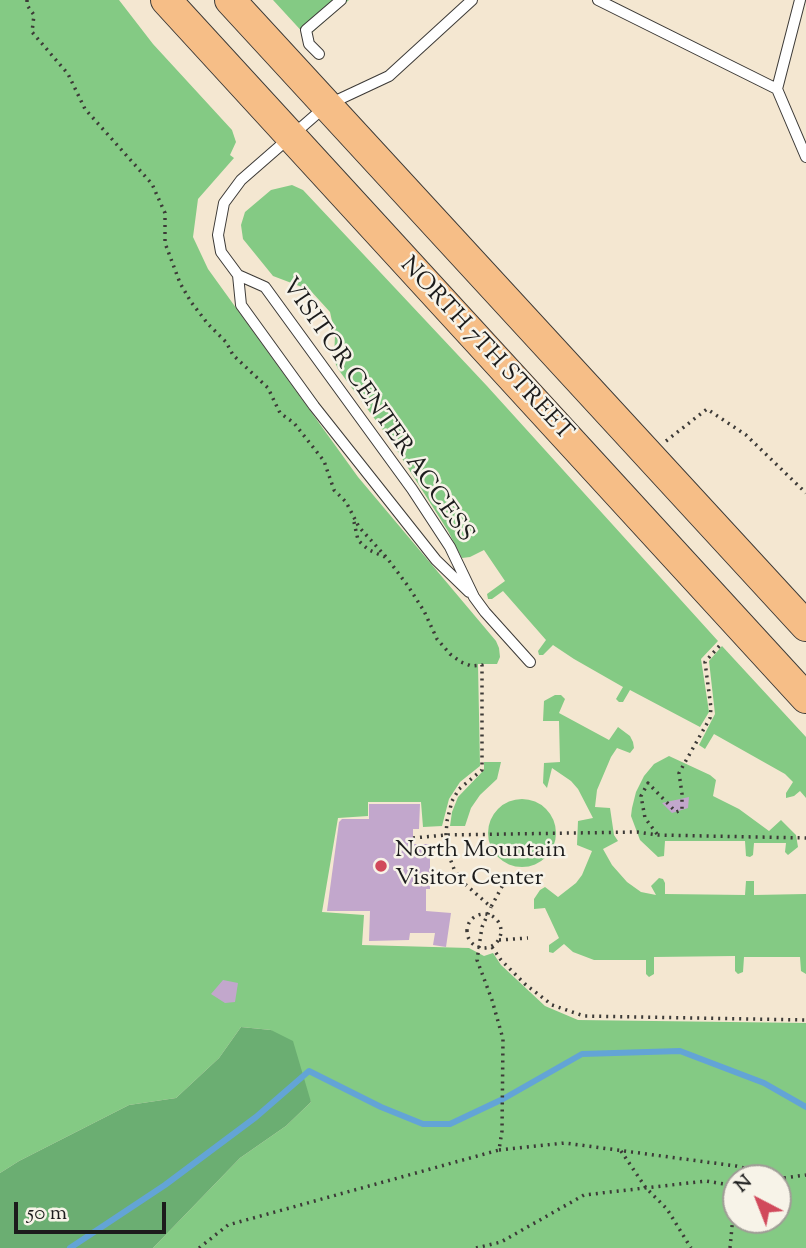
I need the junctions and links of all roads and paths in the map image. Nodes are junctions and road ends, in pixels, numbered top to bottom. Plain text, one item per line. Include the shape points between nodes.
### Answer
1 (27, 0) edge
2 (166, 0) edge
3 (230, 0) edge
4 (341, 0) edge
5 (472, 0) edge
6 (598, 0) edge
7 (800, 0) edge
8 (319, 54) dead end
9 (777, 89) junction
10 (327, 105) junction
11 (291, 137) junction
12 (806, 157) edge
13 (238, 275) junction
14 (648, 456) junction
15 (612, 488) junction
16 (806, 493) edge
17 (353, 515) junction
18 (387, 558) junction
19 (474, 597) junction
20 (737, 623) junction
21 (806, 626) edge
22 (530, 662) dead end
23 (806, 698) edge
24 (446, 835) junction
25 (658, 835) junction
26 (413, 838) dead end
27 (806, 838) edge
28 (505, 881) dead end
29 (491, 907) junction
30 (488, 914) junction
31 (528, 938) dead end
32 (499, 940) junction
33 (492, 947) junction
34 (479, 948) junction
35 (806, 1020) edge
36 (499, 1150) junction
37 (620, 1150) junction
38 (722, 1164) edge
39 (722, 1184) edge
40 (646, 1188) junction
41 (199, 1248) edge
42 (476, 1248) edge
43 (691, 1248) edge

1 - 17 path via 34,15 33,32 68,74 85,109 152,184 164,213 165,243 191,302 233,355 268,388 280,413 294,423 324,461 334,490
2 - 11 main road, NORTH 7TH STREET
3 - 10 main road, NORTH 7TH STREET
4 - 8 lane via 306,30 309,44
5 - 10 lane, VISITOR CENTER ACCESS via 389,76
6 - 9 lane
7 - 9 lane
9 - 12 lane
10 - 11 lane, VISITOR CENTER ACCESS
10 - 14 main road, NORTH 7TH STREET
11 - 13 lane, VISITOR CENTER ACCESS via 241,180 224,203 218,235 221,252
11 - 15 main road, NORTH 7TH STREET
13 - 19 lane, VISITOR CENTER ACCESS via 265,287 412,489 450,547
13 - 19 lane, VISITOR CENTER ACCESS via 241,305 314,406 436,560
14 - 15 main road
14 - 16 path via 707,409 746,435
14 - 21 main road, NORTH 7TH STREET
15 - 20 main road, NORTH 7TH STREET
17 - 18 path
17 - 18 path via 358,540
18 - 24 path via 450,654 471,666 482,665 482,770 452,801
19 - 22 lane
20 - 23 main road, NORTH 7TH STREET
20 - 25 path via 705,662 710,718 679,773 682,810 676,812 648,783 641,796 645,818
24 - 25 path
24 - 26 path
24 - 29 path via 454,869
25 - 27 path
28 - 29 path
29 - 30 path
30 - 32 path via 500,924
30 - 34 path
30 - 34 path via 476,916 468,924 470,941
31 - 32 path
32 - 33 path
33 - 34 path
33 - 35 path via 534,991 552,1004 584,1016
34 - 36 path via 477,960 503,1039
36 - 37 path via 565,1143
36 - 41 path via 228,1225
37 - 38 path
37 - 40 path
39 - 40 path via 706,1181
40 - 42 path via 584,1195 501,1242
40 - 43 path via 667,1209

